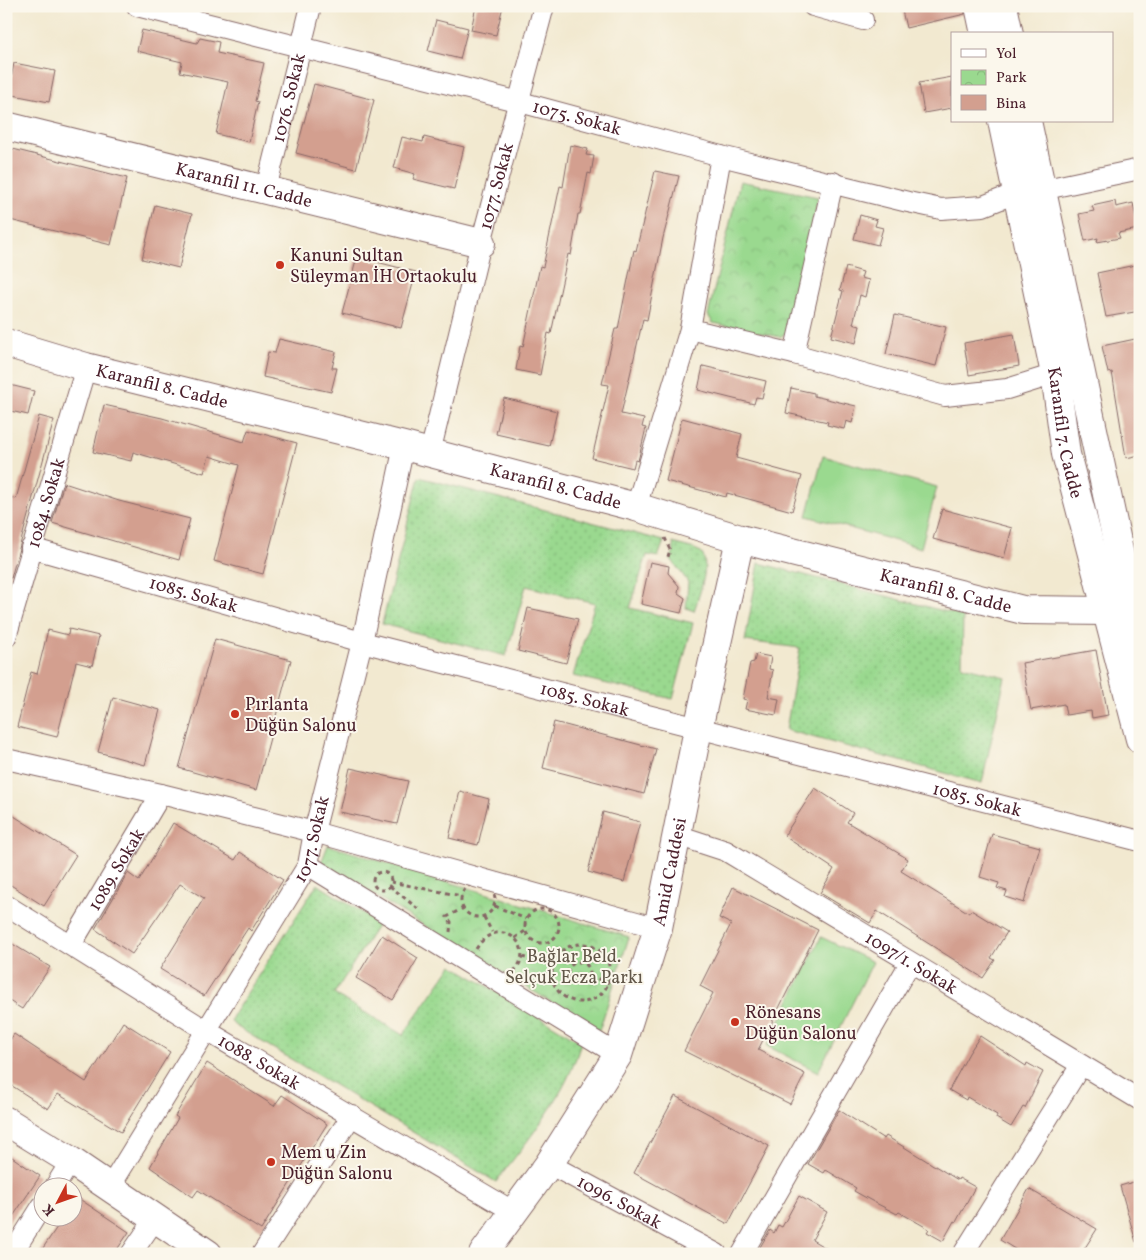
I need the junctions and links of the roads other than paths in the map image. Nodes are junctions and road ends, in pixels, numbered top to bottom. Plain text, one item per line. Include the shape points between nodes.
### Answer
1 (137, 6) edge
2 (311, 6) edge
3 (544, 6) edge
4 (813, 6) edge
5 (979, 6) edge
6 (1004, 6) edge
7 (863, 20) dead end
8 (985, 32) edge
9 (1009, 32) edge
10 (300, 48) junction
11 (520, 102) junction
12 (1002, 122) edge
13 (1027, 122) edge
14 (6, 126) edge
15 (721, 156) junction
16 (1140, 169) edge
17 (833, 182) junction
18 (266, 189) junction
19 (1029, 192) junction
20 (481, 243) junction
21 (690, 329) junction
22 (6, 343) edge
23 (794, 354) junction
24 (86, 367) junction
25 (1056, 374) junction
26 (404, 446) junction
27 (430, 453) junction
28 (636, 507) junction
29 (740, 539) junction
30 (31, 548) junction
31 (1125, 599) edge
32 (6, 637) edge
33 (362, 642) junction
34 (1140, 649) edge
35 (698, 728) junction
36 (1140, 739) edge
37 (6, 759) edge
38 (161, 794) junction
39 (314, 832) junction
40 (678, 835) junction
41 (1140, 841) edge
42 (308, 865) junction
43 (6, 905) edge
44 (658, 928) junction
45 (71, 945) junction
46 (910, 963) junction
47 (207, 1031) junction
48 (618, 1055) junction
49 (1081, 1064) junction
50 (1140, 1100) edge
51 (352, 1115) junction
52 (6, 1121) edge
53 (71, 1161) junction
54 (549, 1164) junction
55 (60, 1178) edge
56 (110, 1187) junction
57 (514, 1212) junction
58 (155, 1219) junction
59 (32, 1222) edge
60 (12, 1254) edge
61 (131, 1254) edge
62 (208, 1254) edge
63 (262, 1254) edge
64 (483, 1254) edge
65 (717, 1254) edge
66 (742, 1254) edge
67 (964, 1254) edge

1 - 10 street, 1075. Sokak
2 - 10 street, 1076. Sokak
3 - 11 street, 1077. Sokak
4 - 7 street
5 - 8 street
6 - 9 street
10 - 11 street, 1075. Sokak
10 - 18 street, 1076. Sokak
11 - 15 street, 1075. Sokak
11 - 20 street, 1077. Sokak
12 - 19 street, Karanfil 7. Cadde
13 - 19 street, Karanfil 7. Cadde
14 - 18 street, Karanfil 11. Cadde
15 - 17 street, 1075. Sokak
15 - 21 street
16 - 19 street, 1075. Sokak
17 - 19 street, 1075. Sokak via 941,209 983,206
17 - 23 street
18 - 20 street, Karanfil 11. Cadde
19 - 25 street, Karanfil 7. Cadde
19 - 31 street, Karanfil 7. Cadde
20 - 27 street, 1077. Sokak
21 - 23 street
21 - 28 street
22 - 24 street, Karanfil 8. Cadde
23 - 25 street via 945,396 1007,389
24 - 26 street, Karanfil 8. Cadde
24 - 30 street, 1084. Sokak
25 - 31 street, Karanfil 7. Cadde via 1066,454
26 - 27 street, Karanfil 8. Cadde
26 - 33 street, 1077. Sokak
27 - 28 street, Karanfil 8. Cadde
28 - 29 street, Karanfil 8. Cadde
29 - 31 street, Karanfil 8. Cadde via 1023,610
29 - 35 street, Amid Caddesi
30 - 32 street, 1084. Sokak
30 - 33 street, 1085. Sokak
31 - 34 street, Karanfil 7. Cadde
31 - 36 street, Karanfil 7. Cadde
33 - 35 street, 1085. Sokak
33 - 39 street, 1077. Sokak
35 - 40 street, Amid Caddesi
35 - 41 street, 1085. Sokak
37 - 38 street
38 - 39 street
38 - 45 street, 1089. Sokak
39 - 42 street, 1077. Sokak
39 - 44 street
40 - 44 street, Amid Caddesi
40 - 46 street, 1097/1. Sokak via 726,850
42 - 47 street, 1077. Sokak
42 - 48 street
43 - 45 street, 1088. Sokak
44 - 48 street, Amid Caddesi
45 - 47 street, 1088. Sokak
46 - 49 street, 1097/1. Sokak
46 - 66 street
47 - 51 street, 1088. Sokak
47 - 56 street, 1077. Sokak
48 - 54 street, Amid Caddesi
49 - 50 street, 1097/1. Sokak
49 - 67 street
51 - 57 street, 1088. Sokak
51 - 63 street
52 - 53 street
53 - 55 street
53 - 56 street
54 - 57 street, Amid Caddesi
54 - 65 street, 1096. Sokak
56 - 58 street
57 - 64 street, Amid Caddesi
58 - 61 street
58 - 62 street
59 - 60 street

